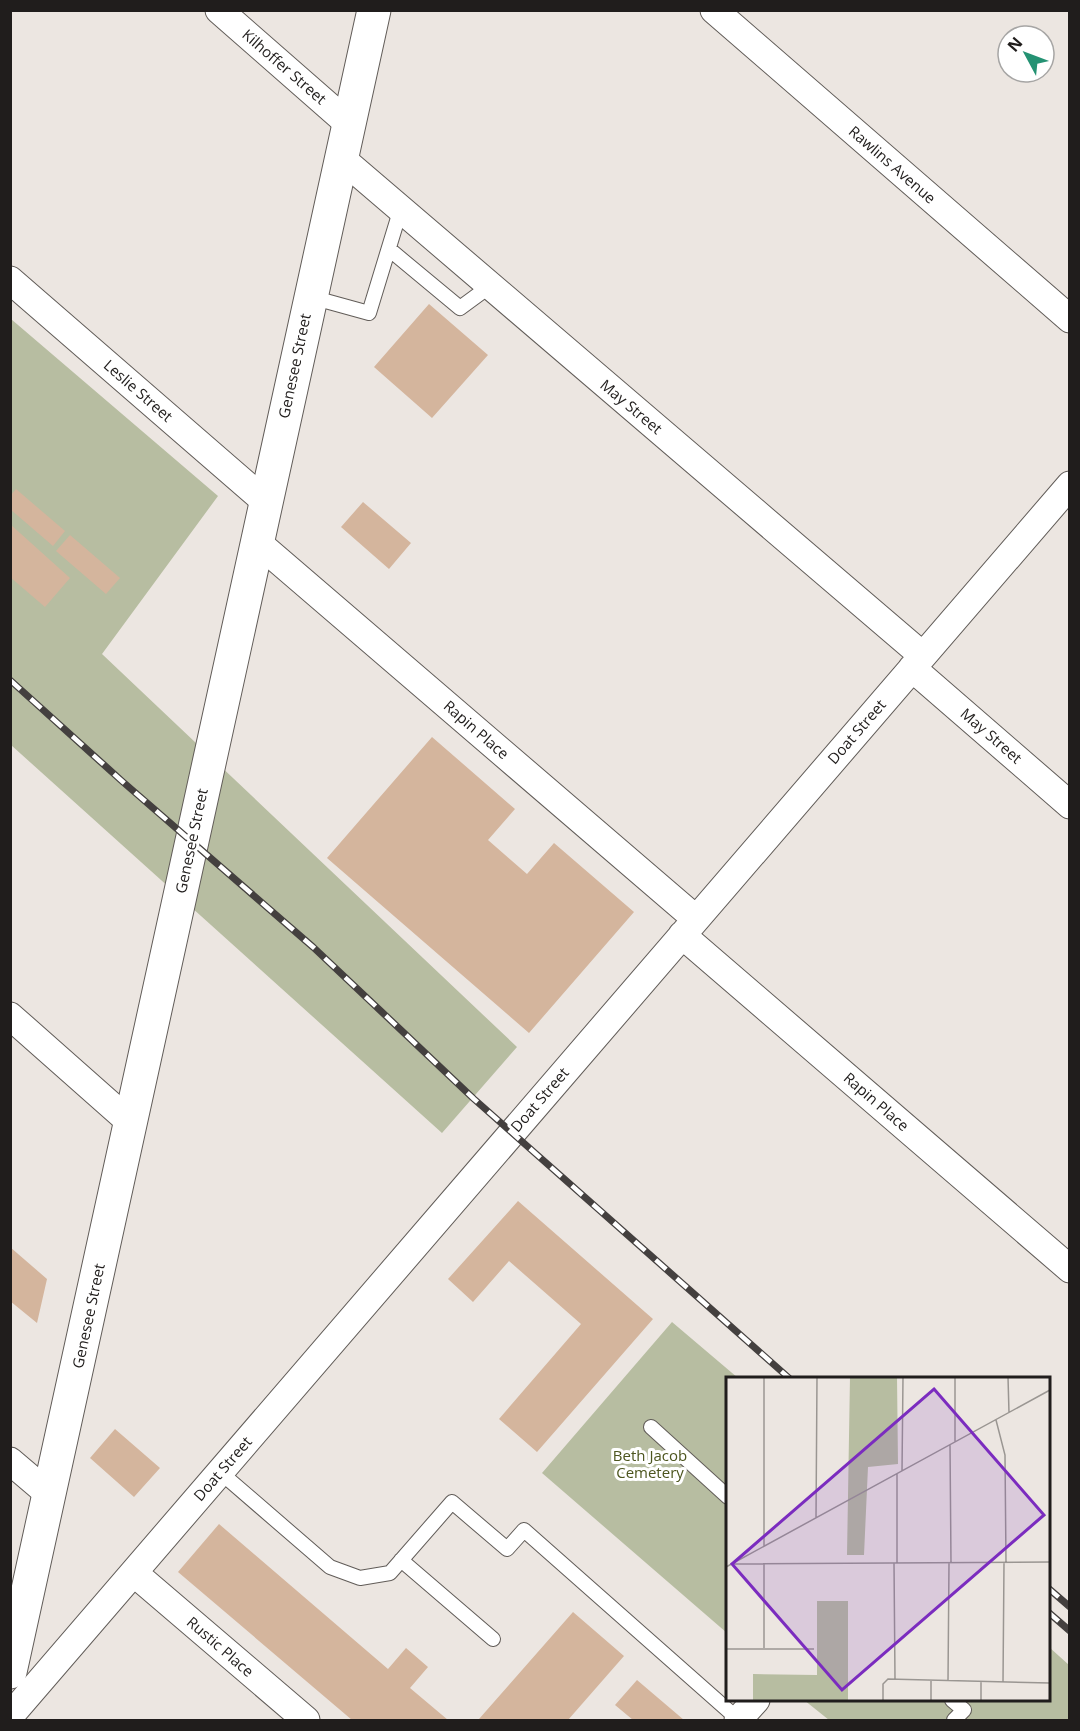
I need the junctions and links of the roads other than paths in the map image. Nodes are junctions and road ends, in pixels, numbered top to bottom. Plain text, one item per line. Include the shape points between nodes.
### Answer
1 (219, 10) edge
2 (374, 10) edge
3 (714, 10) edge
4 (349, 124) junction
5 (341, 158) junction
6 (401, 208) junction
7 (389, 249) junction
8 (10, 280) edge
9 (490, 286) junction
10 (311, 297) junction
11 (1070, 319) edge
12 (1070, 485) edge
13 (266, 502) junction
14 (257, 542) junction
15 (917, 661) junction
16 (1070, 805) edge
17 (689, 927) junction
18 (10, 1016) edge
19 (131, 1123) junction
20 (1070, 1269) edge
21 (651, 1427) dead end
22 (10, 1461) edge
23 (220, 1472) junction
24 (726, 1495) edge
25 (50, 1496) junction
26 (401, 1560) junction
27 (134, 1573) junction
28 (493, 1639) dead end
29 (10, 1672) edge
30 (755, 1701) edge
31 (953, 1701) edge
32 (10, 1716) edge
33 (306, 1720) edge
34 (739, 1720) edge
35 (954, 1720) edge

1 - 4 street, Kilhoffer Street
2 - 4 main road, Genesee Street
3 - 11 street, Rawlins Avenue
4 - 5 main road, Genesee Street
5 - 6 street, May Street
5 - 10 main road, Genesee Street
6 - 7 lane
6 - 9 street, May Street
7 - 9 lane via 460,308
7 - 10 lane via 369,313
8 - 13 street, Leslie Street
9 - 15 street, May Street
10 - 13 main road, Genesee Street
12 - 15 street, Doat Street
13 - 14 main road, Genesee Street
14 - 17 street, Rapin Place
14 - 19 main road, Genesee Street
15 - 16 street, May Street
15 - 17 street, Doat Street
17 - 20 street, Rapin Place
17 - 23 street, Doat Street
18 - 19 street
19 - 25 main road, Genesee Street
21 - 24 lane
22 - 25 street
23 - 26 lane via 330,1567 360,1578 390,1573
23 - 27 street, Doat Street
25 - 29 main road, Genesee Street
26 - 28 lane
26 - 34 lane via 452,1502 507,1549 524,1530
27 - 32 street, Doat Street
27 - 33 street, Rustic Place
30 - 34 street
31 - 35 lane via 963,1710

